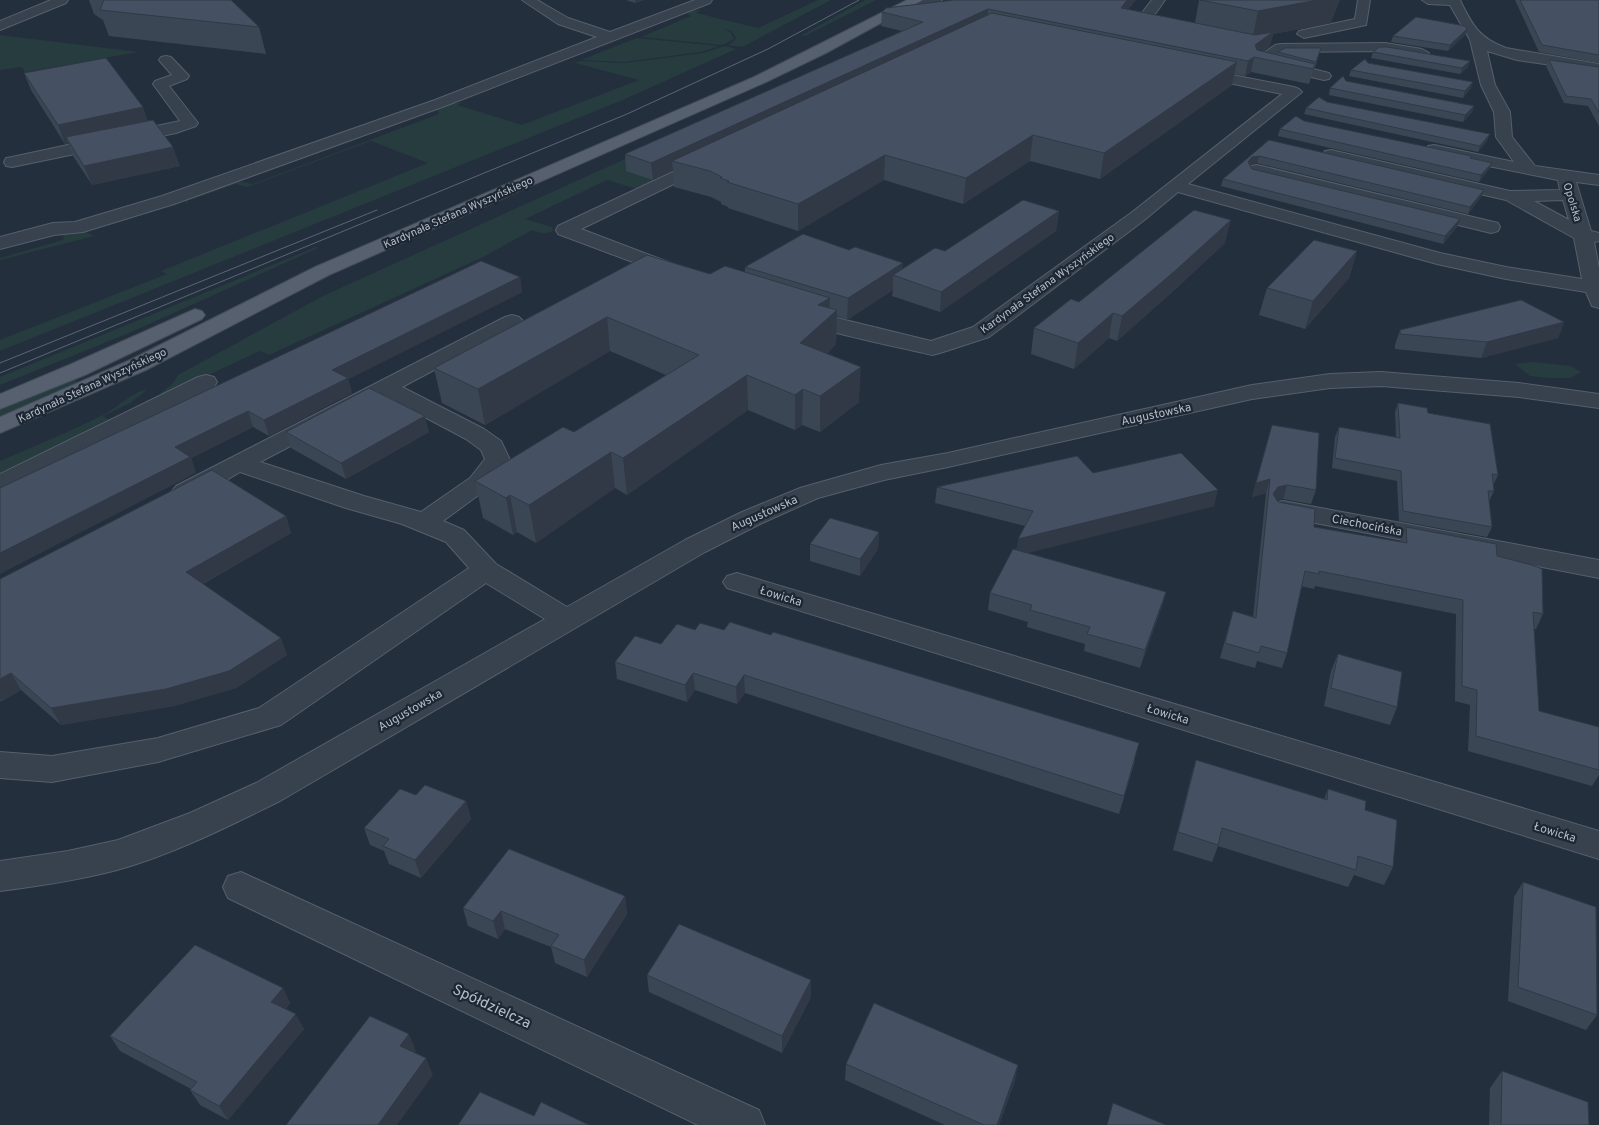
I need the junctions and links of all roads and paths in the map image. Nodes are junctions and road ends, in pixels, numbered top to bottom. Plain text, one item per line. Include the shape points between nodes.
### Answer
1 (62, 0) edge
2 (528, 0) edge
3 (706, 0) edge
4 (888, 0) edge
5 (936, 0) edge
6 (1160, 0) edge
7 (1364, 0) edge
8 (1428, 0) edge
9 (915, 1) edge
10 (1455, 1) edge
11 (0, 26) edge
12 (1188, 32) edge
13 (610, 38) junction
14 (1477, 40) junction
15 (1262, 42) edge
16 (1434, 55) edge
17 (166, 60) edge
18 (1463, 60) edge
19 (1483, 63) junction
20 (1179, 68) edge
21 (1599, 68) edge
22 (1324, 76) dead end
23 (1469, 82) edge
24 (1488, 85) junction
25 (1483, 108) dead end
26 (1502, 112) junction
27 (1485, 134) edge
28 (1504, 138) junction
29 (1416, 146) edge
30 (1319, 152) edge
31 (726, 153) edge
32 (12, 162) dead end
33 (1257, 170) edge
34 (1528, 170) junction
35 (1565, 176) junction
36 (1599, 180) edge
37 (1175, 186) junction
38 (1570, 195) junction
39 (1502, 212) junction
40 (1591, 236) edge
41 (0, 243) edge
42 (1437, 258) junction
43 (692, 278) edge
44 (262, 283) dead end
45 (1597, 292) edge
46 (209, 309) dead end
47 (782, 309) edge
48 (512, 321) dead end
49 (206, 382) dead end
50 (385, 387) junction
51 (1599, 401) edge
52 (0, 402) edge
53 (0, 426) edge
54 (238, 463) junction
55 (0, 484) edge
56 (168, 500) edge
57 (1283, 508) edge
58 (423, 523) junction
59 (1599, 569) edge
60 (486, 570) junction
61 (737, 582) dead end
62 (567, 620) junction
63 (0, 765) edge
64 (1599, 845) edge
65 (0, 876) edge
66 (241, 888) dead end
67 (744, 1125) edge

1 - 11 street
2 - 13 street via 563,20
3 - 13 street
4 - 44 main road, Kardynała Stefana Wyszyńskiego via 713,88
5 - 9 street
6 - 12 street via 1148,14 1152,24
7 - 15 street via 1361,22
8 - 10 street
9 - 53 main road, Kardynała Stefana Wyszyńskiego via 751,83 315,275 138,365
10 - 14 street
13 - 41 street via 168,200 76,228 53,229
14 - 19 street
14 - 21 street via 1492,49 1516,55
16 - 22 street via 1385,47 1280,48 1260,61
17 - 32 street via 182,76 160,84 190,123
18 - 19 street
19 - 24 street
20 - 37 street, Kardynała Stefana Wyszyńskiego via 1294,92
23 - 24 street
24 - 26 street
25 - 26 street
26 - 28 street
27 - 28 street
28 - 34 street
29 - 34 street, Opolska
30 - 39 street
31 - 43 street via 565,230
33 - 39 street
34 - 35 street, Opolska
35 - 36 street
35 - 38 street, Opolska
37 - 42 street
37 - 47 street, Kardynała Stefana Wyszyńskiego via 981,332 932,348
38 - 39 street
38 - 40 street, Opolska
39 - 40 street
39 - 42 street via 1470,246
40 - 45 street, Opolska
42 - 45 street
46 - 52 main road, Kardynała Stefana Wyszyńskiego
48 - 50 street
49 - 55 street
50 - 54 street
50 - 58 street via 476,434 492,446 498,460 478,483
51 - 62 street, Augustowska via 1381,379 1330,381 1252,392 881,472 809,493 695,546
54 - 56 street
54 - 58 street
57 - 59 street, Ciechocińska
58 - 60 street via 455,536
60 - 62 street
60 - 63 street via 270,717 158,750 52,769
61 - 64 street, Łowicka
62 - 65 street, Augustowska via 268,792 209,821 134,850 65,868
66 - 67 street, Spółdzielcza

